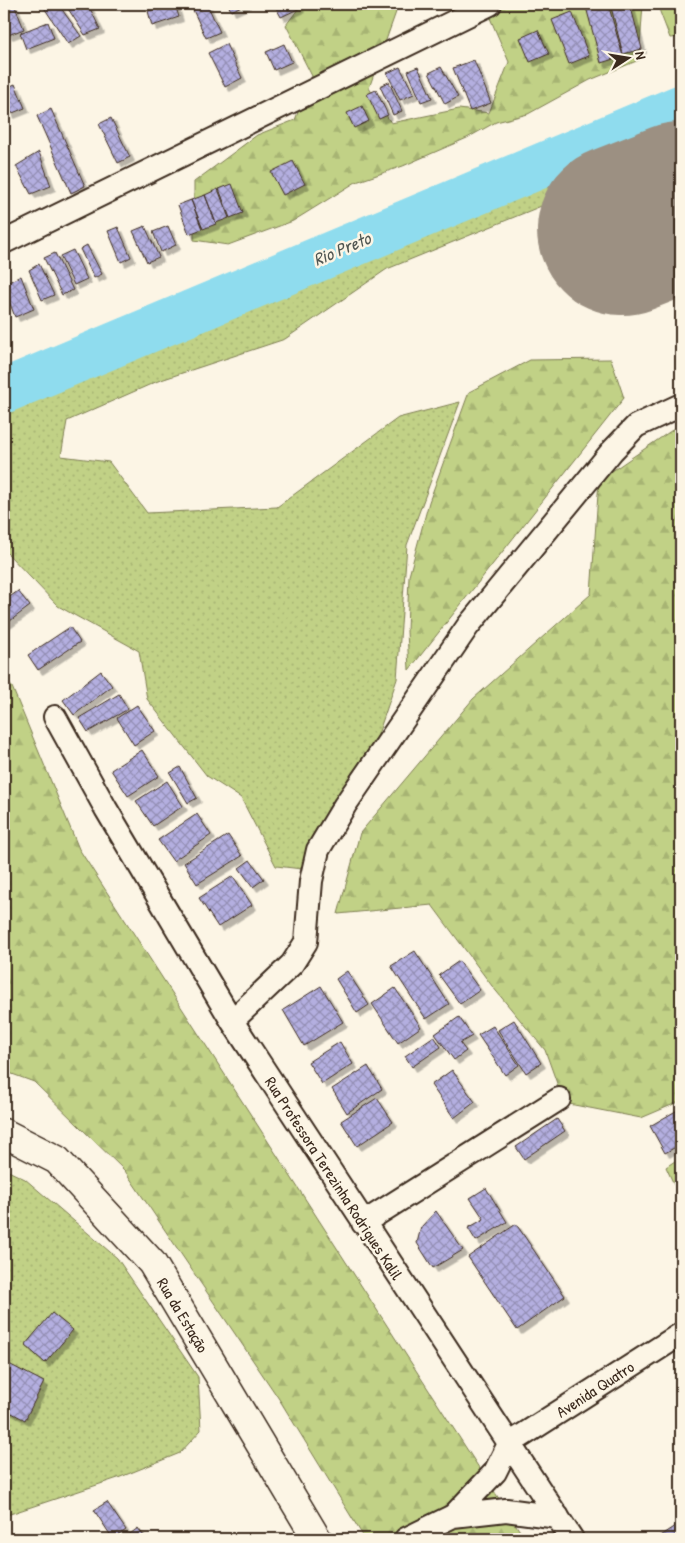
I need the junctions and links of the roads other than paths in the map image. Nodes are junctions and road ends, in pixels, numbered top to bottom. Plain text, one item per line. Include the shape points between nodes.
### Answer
1 (490, 4) edge
2 (4, 242) edge
3 (681, 405) edge
4 (55, 716) dead end
5 (232, 1021) junction
6 (559, 1099) dead end
7 (4, 1133) edge
8 (363, 1223) junction
9 (681, 1334) edge
10 (509, 1444) junction
11 (453, 1516) junction
12 (558, 1518) junction
13 (316, 1539) edge
14 (406, 1539) edge
15 (572, 1539) edge

1 - 2 street
3 - 5 street via 636,426 468,626 345,805 318,850 311,881 306,942 292,964
4 - 5 street, Rua Professora Terezinha Rodrigues Kalil via 106,809
5 - 8 street, Rua Professora Terezinha Rodrigues Kalil
6 - 8 street
7 - 13 main road, Rua da Estação via 57,1160 152,1263
8 - 10 street, Rua Professora Terezinha Rodrigues Kalil
9 - 10 street, Avenida Quatro
10 - 11 street via 495,1472
10 - 12 street, Rua Professora Terezinha Rodrigues Kalil
11 - 12 street via 506,1510
11 - 14 street
12 - 15 street, Rua Professora Terezinha Rodrigues Kalil

